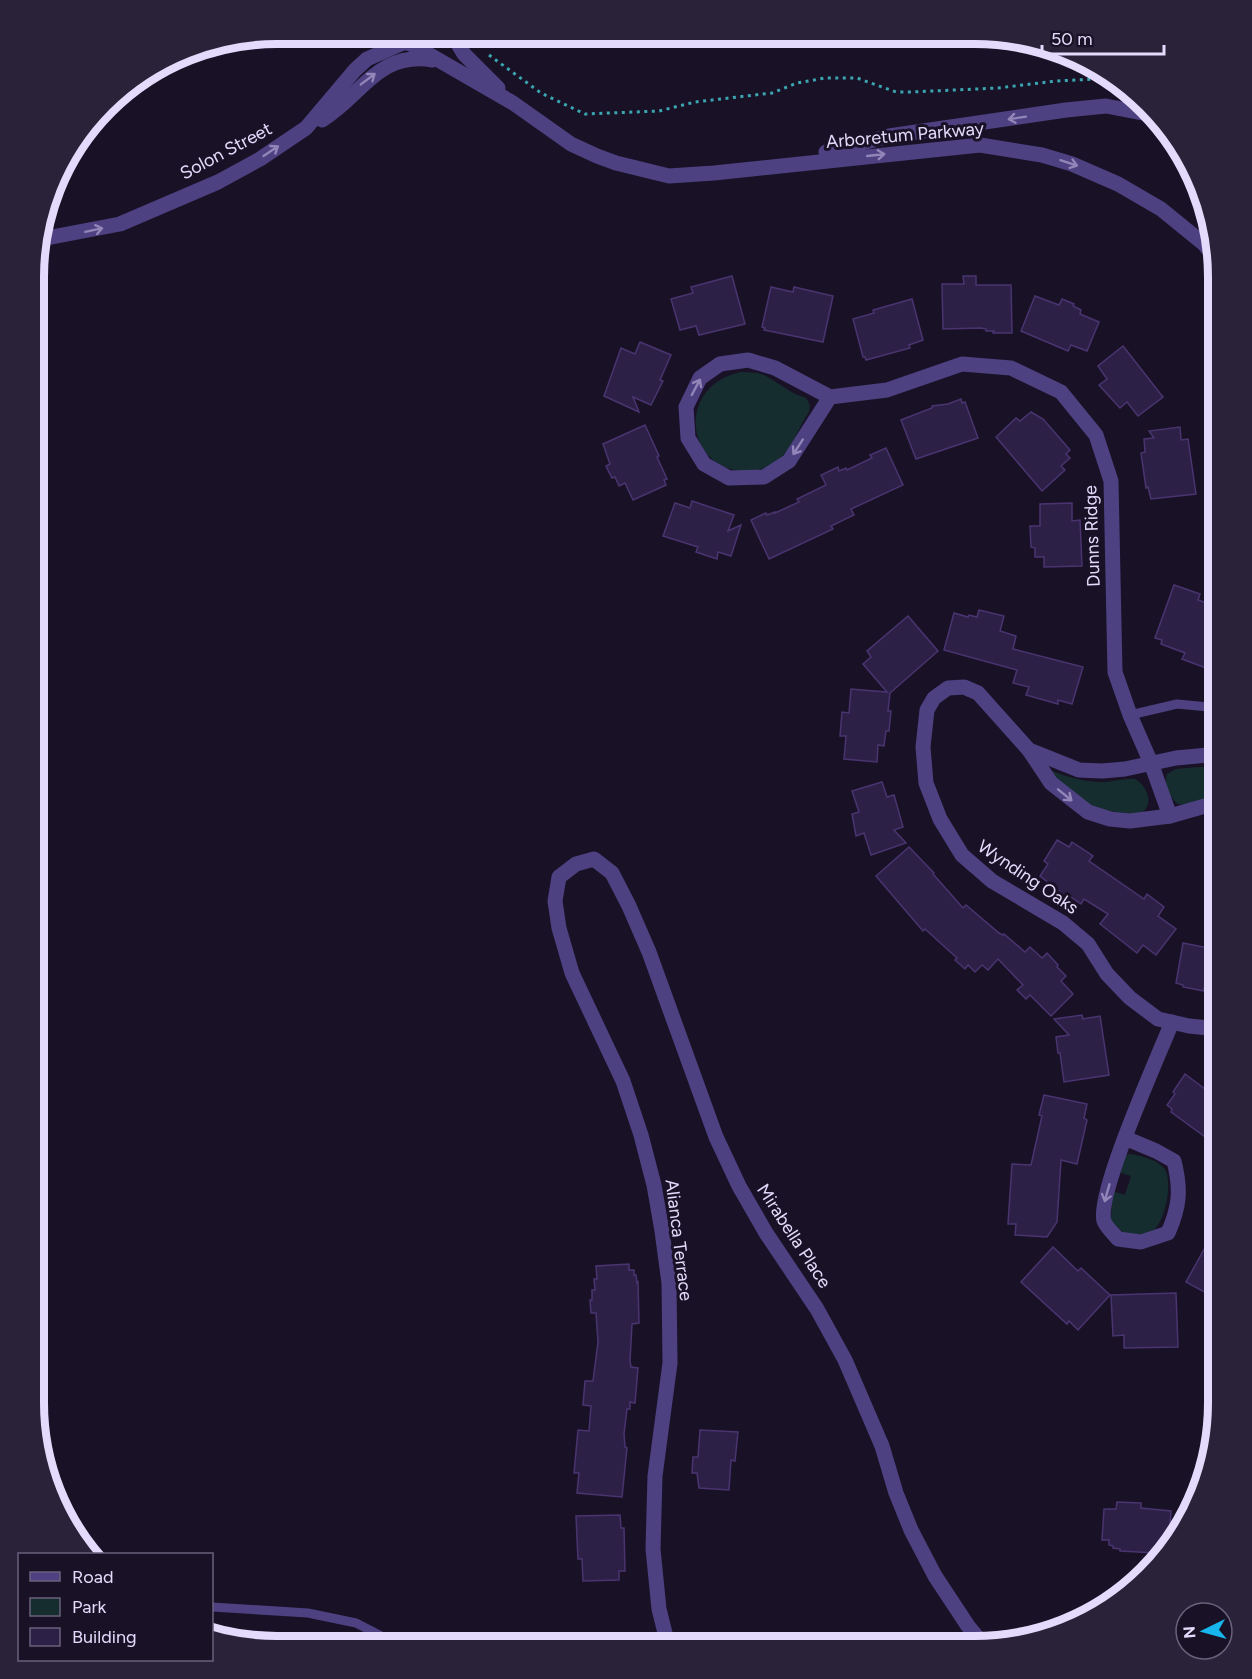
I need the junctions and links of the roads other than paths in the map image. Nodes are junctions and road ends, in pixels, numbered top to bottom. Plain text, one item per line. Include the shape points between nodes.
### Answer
1 (404, 44) edge
2 (408, 44) edge
3 (458, 44) edge
4 (443, 63) junction
5 (513, 103) junction
6 (1141, 113) edge
7 (306, 128) junction
8 (714, 173) junction
9 (47, 238) edge
10 (1207, 248) edge
11 (830, 398) junction
12 (1208, 707) edge
13 (1130, 715) junction
14 (1029, 750) junction
15 (1208, 755) edge
16 (1151, 763) junction
17 (1208, 805) edge
18 (1170, 816) junction
19 (576, 864) joint
20 (1172, 1022) junction
21 (1208, 1028) edge
22 (1125, 1138) junction
23 (213, 1607) edge
24 (381, 1636) edge
25 (666, 1636) edge
26 (976, 1636) edge

1 - 7 street, Solon Street via 367,59
2 - 4 street, Arboretum Parkway
3 - 5 street, Arboretum Parkway
4 - 5 street, Arboretum Parkway
7 -> 4 street via 325,118 369,78 394,63 422,58
5 - 8 street, Arboretum Parkway via 571,144 616,163 669,176
6 -> 8 street, Arboretum Parkway via 1106,106 1066,110 889,136
9 -> 7 street, Solon Street via 130,219 218,182
8 -> 10 street, Arboretum Parkway via 980,145 1072,164 1119,184 1161,208
11 -> 11 street via 789,461 765,477 729,478 704,464 688,438 686,407 700,378 720,364 748,360 775,368
11 - 13 street, Dunns Ridge via 887,390 962,364 1011,368 1061,392 1096,435 1111,481 1115,672
12 - 13 lane via 1178,704
13 - 16 street, Dunns Ridge
14 - 16 street, Wynding Oaks via 1079,770 1114,770
14 -> 18 street, Wynding Oaks via 1051,783 1088,812 1130,821
14 - 20 street, Wynding Oaks via 978,693 964,687 948,688 934,698 927,710 923,747 926,783 940,819 962,855 976,868 1063,923 1088,944 1107,974 1130,998 1158,1018
15 - 16 street, Wynding Oaks
16 - 18 street, Dunns Ridge
17 - 18 street, Wynding Oaks
19 - 25 street, Alianca Terrace via 559,877 555,901 559,928 572,973 623,1081 641,1135 654,1185 669,1283 670,1363 655,1476 653,1549
19 - 26 street, Mirabella Place via 594,860 612,873 649,952 716,1137 739,1186 834,1340 867,1408 911,1530 935,1576
20 - 21 street, Wynding Oaks
20 - 22 street
22 -> 22 street via 1105,1202 1104,1221 1118,1239 1141,1242 1168,1233 1177,1213 1179,1183 1174,1161
23 - 24 lane via 308,1613 356,1623

